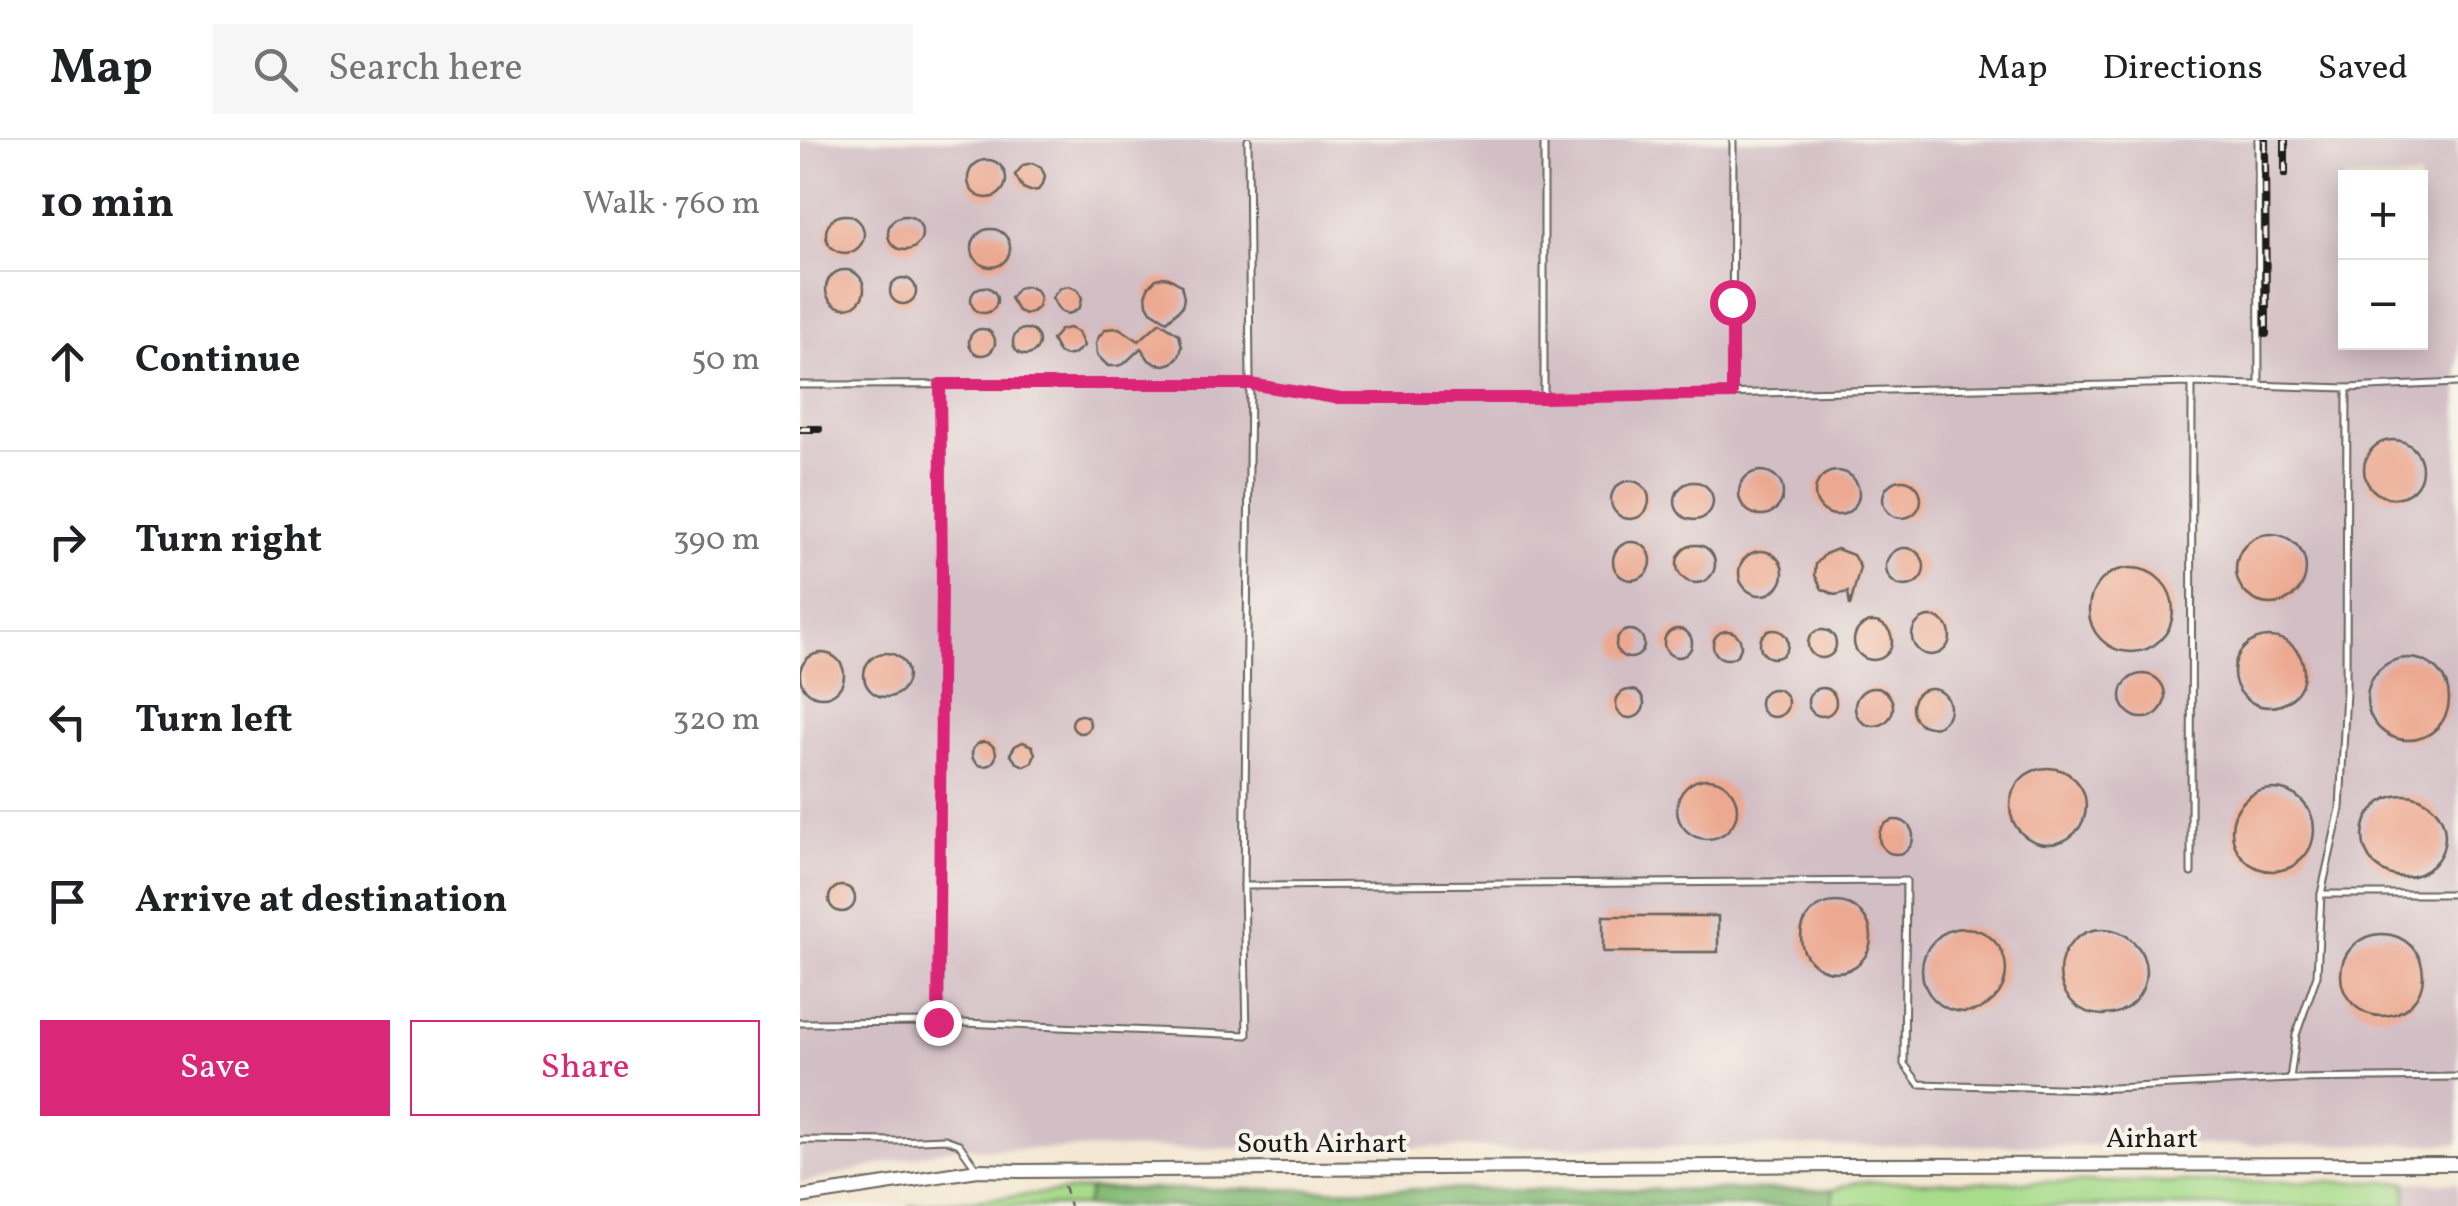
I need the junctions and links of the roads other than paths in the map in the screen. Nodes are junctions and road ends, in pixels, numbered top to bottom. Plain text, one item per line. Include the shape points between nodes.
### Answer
1 (1248, 140) edge
2 (1544, 140) edge
3 (1734, 140) edge
4 (2258, 140) edge
5 (2192, 383) junction
6 (2458, 383) edge
7 (940, 384) junction
8 (1250, 384) junction
9 (2258, 384) junction
10 (800, 385) edge
11 (2347, 388) junction
12 (1732, 394) junction
13 (1544, 398) junction
14 (2190, 873) dead end
15 (1244, 886) junction
16 (2321, 894) junction
17 (2458, 894) edge
18 (938, 1022) junction
19 (800, 1023) edge
20 (2458, 1077) edge
21 (2290, 1079) junction
22 (800, 1140) edge
23 (2458, 1164) edge
24 (1846, 1165) joint
25 (978, 1170) junction
26 (800, 1197) edge

1 - 8 lane
2 - 13 lane
3 - 12 lane
4 - 9 lane
5 - 9 lane
5 - 12 lane
5 - 14 lane
6 - 11 lane
7 - 8 lane
7 - 10 lane
7 - 18 lane
8 - 13 lane via 1335,398
8 - 15 lane
9 - 11 lane
11 - 16 lane via 2340,809
12 - 13 lane
15 - 18 lane via 1248,1035
15 - 21 lane via 1906,882 1904,1064 1919,1084 2094,1089
16 - 17 lane
16 - 21 lane via 2317,975
18 - 19 lane
20 - 21 lane
22 - 25 lane via 945,1138 959,1144
23 - 24 street, Airhart
24 - 25 street, South Airhart
25 - 26 street, South Airhart

